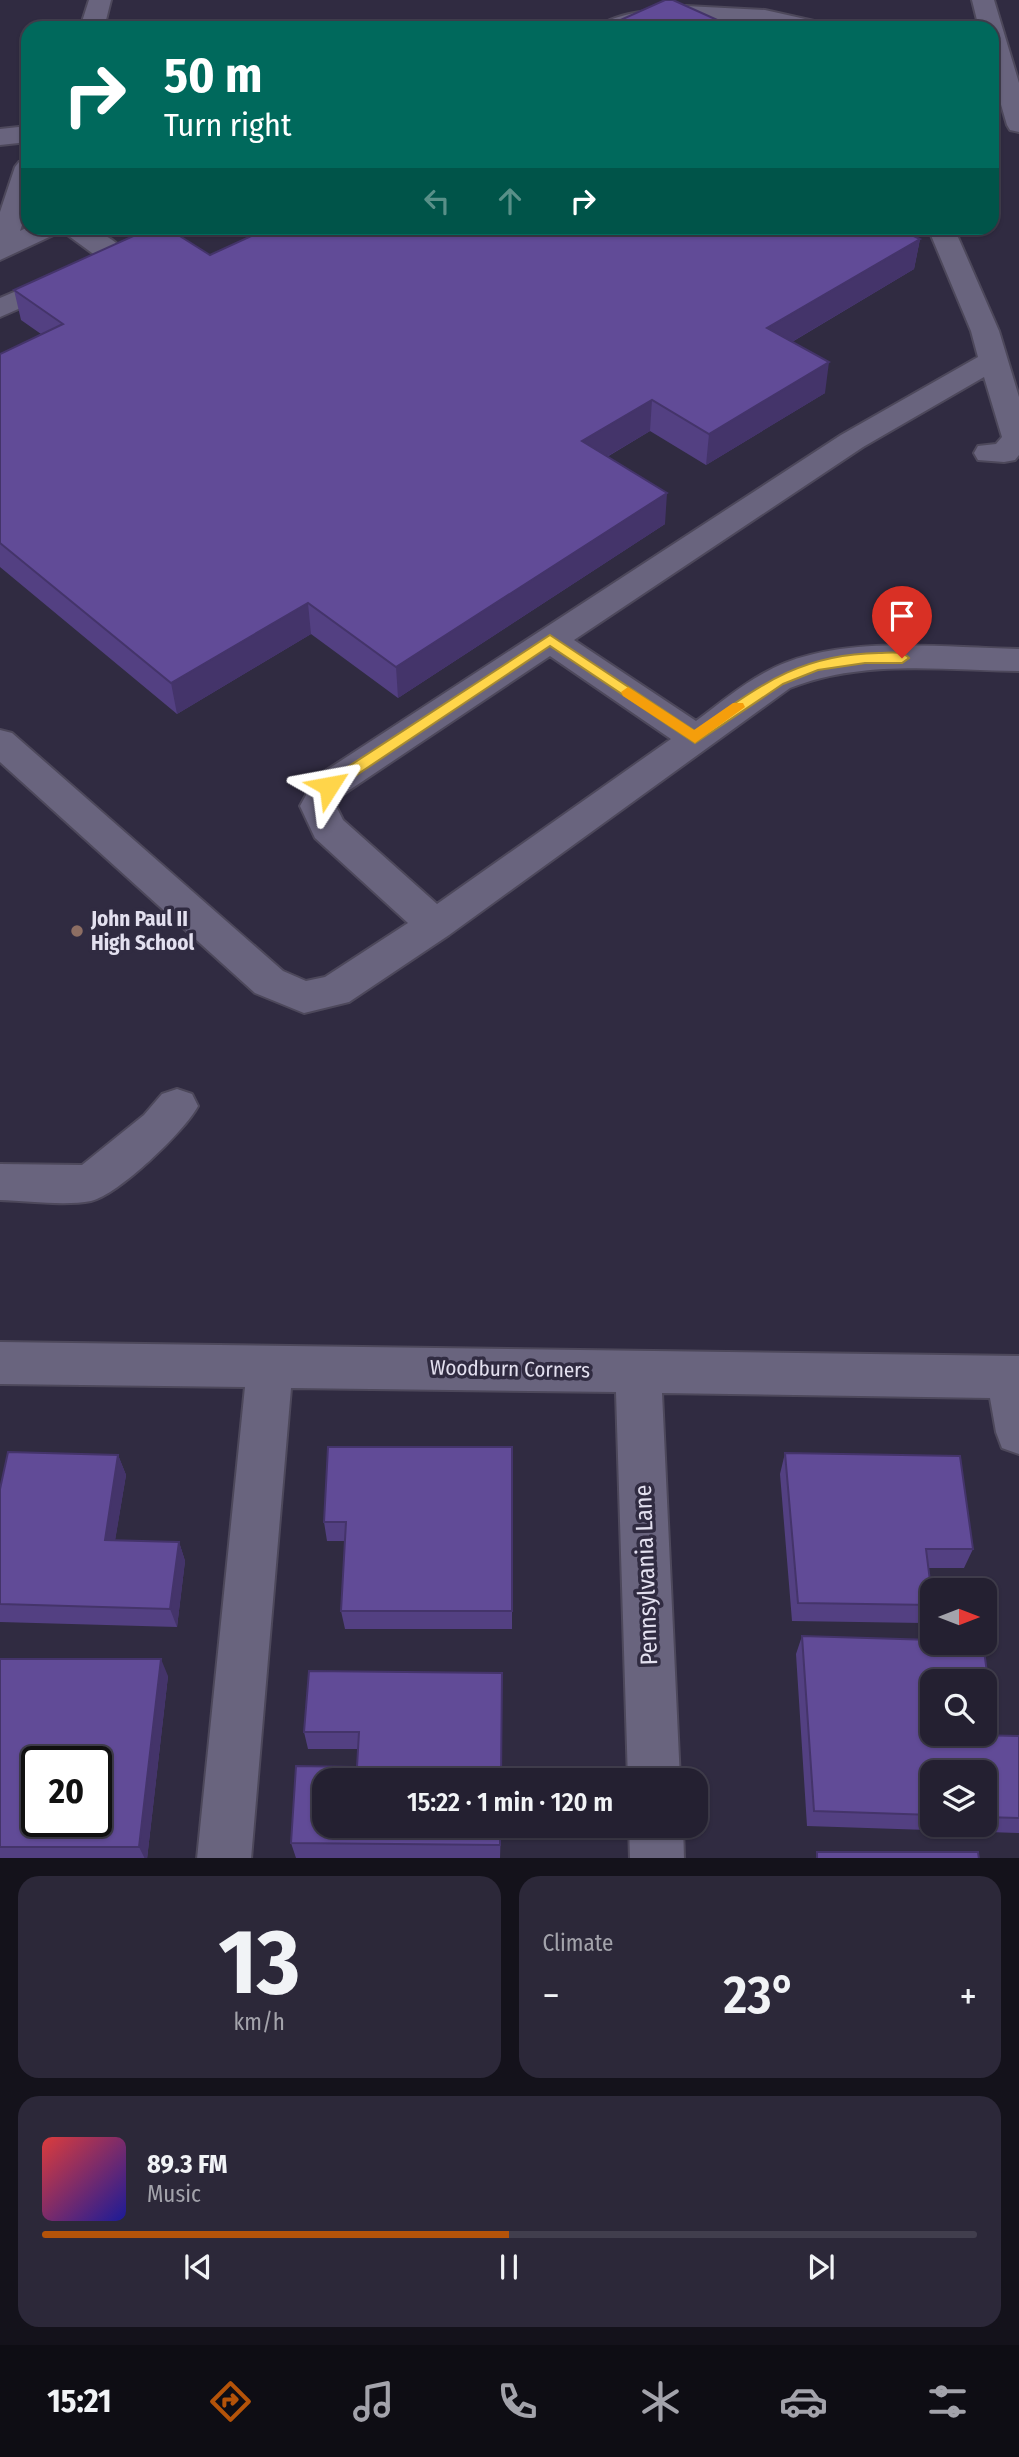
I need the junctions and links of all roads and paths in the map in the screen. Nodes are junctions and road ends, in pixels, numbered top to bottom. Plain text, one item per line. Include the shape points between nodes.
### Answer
1 (100, 0) edge
2 (983, 0) edge
3 (94, 21) edge
4 (637, 21) edge
5 (780, 21) edge
6 (989, 21) edge
7 (999, 53) edge
8 (1017, 113) edge
9 (21, 135) edge
10 (0, 137) edge
11 (21, 189) edge
12 (34, 235) edge
13 (90, 235) edge
14 (945, 235) edge
15 (1, 250) edge
16 (0, 279) edge
17 (26, 297) junction
18 (0, 309) edge
19 (993, 359) junction
20 (989, 453) dead end
21 (550, 640) junction
22 (1019, 660) edge
23 (695, 738) junction
24 (0, 742) edge
25 (435, 925) junction
26 (177, 1106) dead end
27 (0, 1182) edge
28 (0, 1363) edge
29 (270, 1366) junction
30 (639, 1371) junction
31 (1014, 1377) edge
32 (1019, 1432) edge
33 (654, 1768) edge
34 (656, 1838) edge
35 (224, 1858) edge
36 (657, 1858) edge

1 - 3 street
2 - 6 street
4 - 5 street via 696,14 746,14
7 - 8 street
9 - 10 street
11 - 15 street
12 - 15 street
13 - 17 street via 125,250
14 - 19 street
16 - 17 street
17 - 18 street
19 - 20 street via 1017,438 1004,453
19 - 21 street via 852,441
21 - 23 street
21 - 25 street via 329,786 318,806 328,828
22 - 23 street via 865,658 815,665 778,680
23 - 25 street
24 - 25 street via 269,982 304,997 335,991
26 - 27 street via 159,1127 90,1183
28 - 29 street, Woodburn Corners
29 - 30 street, Woodburn Corners
29 - 35 street
30 - 31 street, Woodburn Corners
30 - 33 street, Pennsylvania Lane
31 - 32 street
34 - 36 street

